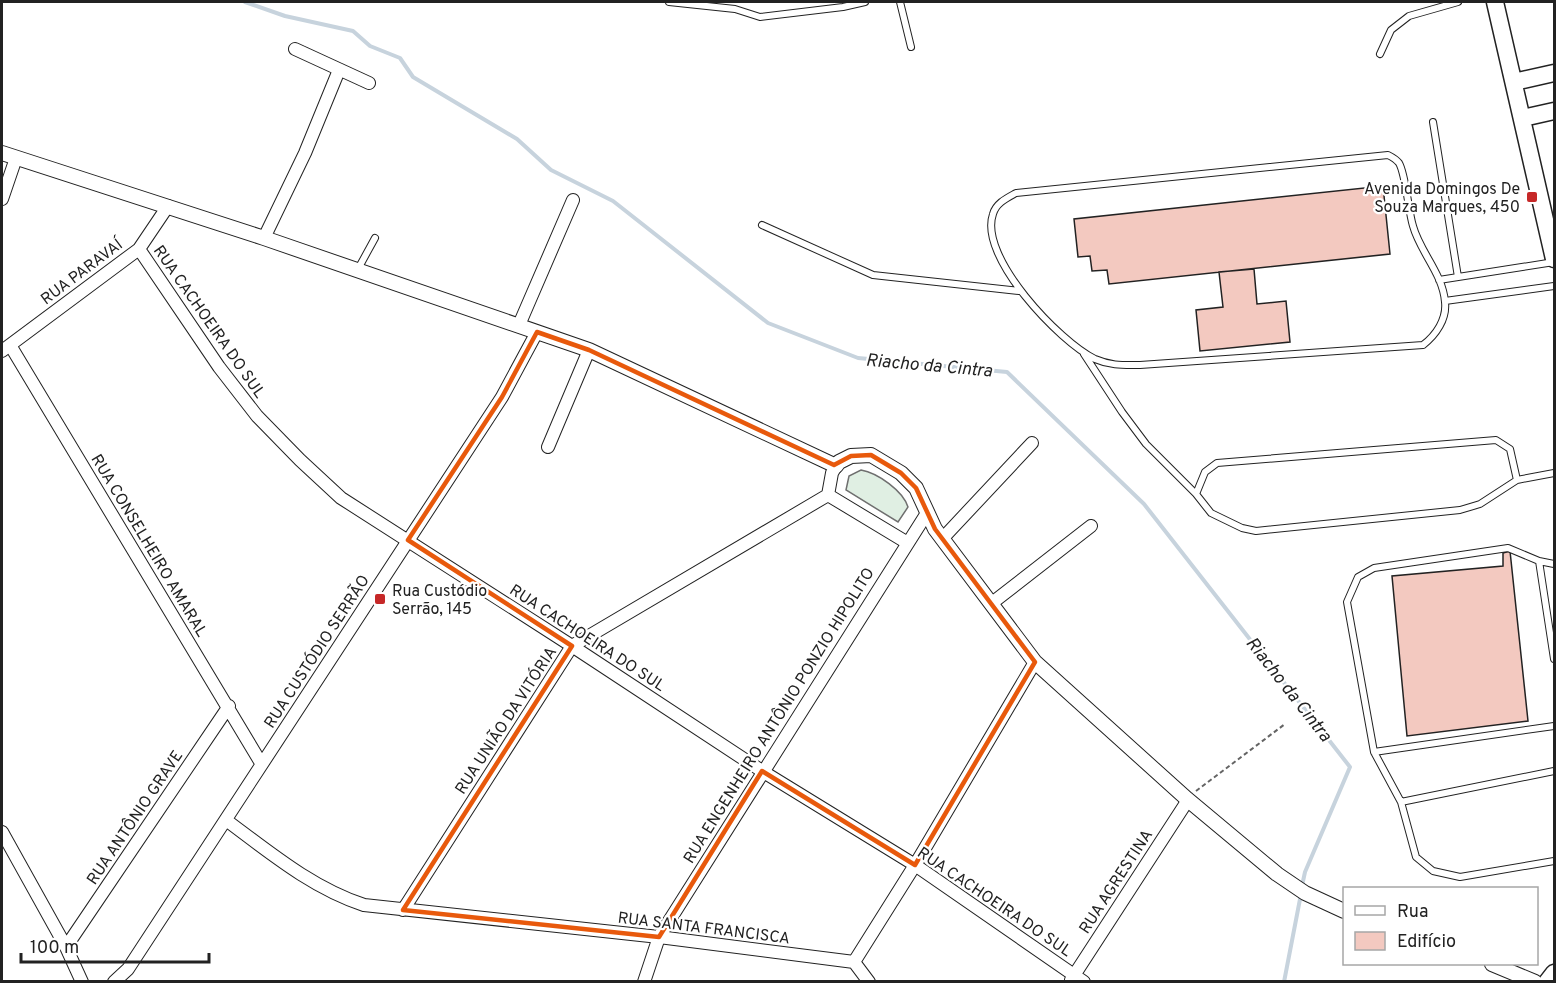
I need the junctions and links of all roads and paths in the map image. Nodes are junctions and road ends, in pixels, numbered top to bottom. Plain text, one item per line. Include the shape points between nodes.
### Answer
1 (669, 2) edge
2 (865, 2) edge
3 (900, 2) edge
4 (1458, 2) edge
5 (1495, 2) edge
6 (911, 47) dead end
7 (295, 49) dead end
8 (1380, 54) dead end
9 (339, 70) junction
10 (1554, 73) edge
11 (1514, 82) junction
12 (369, 83) dead end
13 (1554, 111) edge
14 (1523, 118) junction
15 (1433, 122) dead end
16 (2, 153) edge
17 (16, 158) junction
18 (2, 199) edge
19 (573, 200) dead end
20 (168, 206) junction
21 (762, 225) dead end
22 (264, 238) junction
23 (375, 238) dead end
24 (139, 249) junction
25 (1554, 260) edge
26 (357, 270) junction
27 (1458, 277) junction
28 (1439, 280) junction
29 (1554, 286) edge
30 (1019, 291) junction
31 (1445, 301) junction
32 (519, 325) junction
33 (537, 332) junction
34 (6, 348) edge
35 (589, 351) junction
36 (1082, 351) junction
37 (1032, 443) dead end
38 (548, 447) dead end
39 (836, 466) junction
40 (1554, 473) edge
41 (1517, 480) junction
42 (1196, 494) junction
43 (828, 495) junction
44 (927, 513) junction
45 (1091, 526) dead end
46 (943, 538) junction
47 (408, 540) junction
48 (906, 542) junction
49 (1539, 561) junction
50 (1554, 564) edge
51 (992, 603) junction
52 (572, 646) junction
53 (1554, 659) edge
54 (1035, 662) junction
55 (228, 706) junction
56 (1285, 724) dead end
57 (1554, 726) edge
58 (1374, 752) junction
59 (261, 763) junction
60 (762, 771) junction
61 (1554, 771) edge
62 (1187, 799) junction
63 (1401, 802) junction
64 (226, 820) junction
65 (2, 832) edge
66 (1554, 861) edge
67 (915, 865) junction
68 (403, 910) junction
69 (1343, 911) edge
70 (659, 937) junction
71 (66, 947) junction
72 (854, 962) junction
73 (1497, 965) edge
74 (1554, 973) edge
75 (1076, 979) edge
76 (82, 981) edge
77 (114, 981) edge
78 (644, 981) edge
79 (868, 981) edge
80 (1535, 981) edge
81 (1547, 981) edge

1 - 2 lane via 735,9 760,17
3 - 6 lane
4 - 8 lane via 1409,16 1391,30
5 - 11 main road
7 - 9 street
9 - 12 street
9 - 22 street
10 - 11 main road
11 - 14 main road
13 - 14 main road
14 - 25 main road
15 - 27 lane
16 - 17 street
17 - 18 street
17 - 20 street
19 - 32 street
20 - 22 street
20 - 24 street, RUA PARAVAÍ
21 - 30 lane via 873,274
22 - 26 street
23 - 26 lane
24 - 34 street, RUA PARAVAÍ
24 - 47 street, RUA CACHOEIRA DO SUL via 257,416 342,498
25 - 27 lane
26 - 32 street
27 - 28 lane
28 - 30 lane via 1413,226 1400,164 1388,154 1016,193 996,207 992,235
28 - 31 lane
29 - 31 lane
30 - 36 lane
31 - 36 lane via 1440,325 1423,345 1140,365 1111,365
32 - 33 street
33 - 35 street
33 - 47 street, RUA CUSTÓDIO SERRÃO via 502,397
34 - 55 street, RUA CONSELHEIRO AMARAL
35 - 38 street
35 - 39 street
36 - 42 lane via 1146,444
37 - 46 street
39 - 43 street
39 - 44 street via 851,456 871,455 902,473 916,488
40 - 41 lane
41 - 42 lane via 1480,504 1460,510 1256,531 1211,513
41 - 42 lane via 1510,449 1496,440 1217,463 1205,472
43 - 48 street
43 - 52 street, RUA UNIÃO DA VITÓRIA
44 - 46 street
44 - 48 street, RUA ENGENHEIRO ANTÔNIO PONZIO HIPOLITO
45 - 51 street
46 - 51 street
47 - 52 street, RUA CACHOEIRA DO SUL
47 - 59 street, RUA CUSTÓDIO SERRÃO
48 - 60 street, RUA ENGENHEIRO ANTÔNIO PONZIO HIPOLITO
49 - 50 lane
49 - 53 lane
49 - 58 lane via 1508,548 1374,568 1358,577 1347,602
51 - 54 street
52 - 60 street, RUA CACHOEIRA DO SUL
52 - 68 street, RUA UNIÃO DA VITÓRIA
54 - 62 street
54 - 67 street
55 - 59 street, RUA CONSELHEIRO AMARAL
55 - 71 street, RUA ANTÔNIO GRAVE
56 - 62 path
57 - 58 lane
58 - 63 lane
59 - 64 street, RUA CUSTÓDIO SERRÃO
60 - 67 street, RUA CACHOEIRA DO SUL
60 - 70 street, RUA ENGENHEIRO ANTÔNIO PONZIO HIPOLITO
61 - 63 lane
62 - 69 street via 1277,874
62 - 75 street, RUA AGRESTINA
63 - 66 lane via 1416,856 1433,871 1460,877
64 - 68 street, RUA SANTA FRANCISCA via 328,891 364,905
64 - 77 street, RUA CUSTÓDIO SERRÃO via 128,969
65 - 71 street
67 - 72 street
67 - 75 street, RUA CACHOEIRA DO SUL
68 - 70 street, RUA SANTA FRANCISCA
70 - 72 street, RUA SANTA FRANCISCA
70 - 78 street, RUA ENGENHEIRO ANTÔNIO PONZIO HIPOLITO
71 - 76 street
72 - 79 street
73 - 80 street
74 - 81 main road

